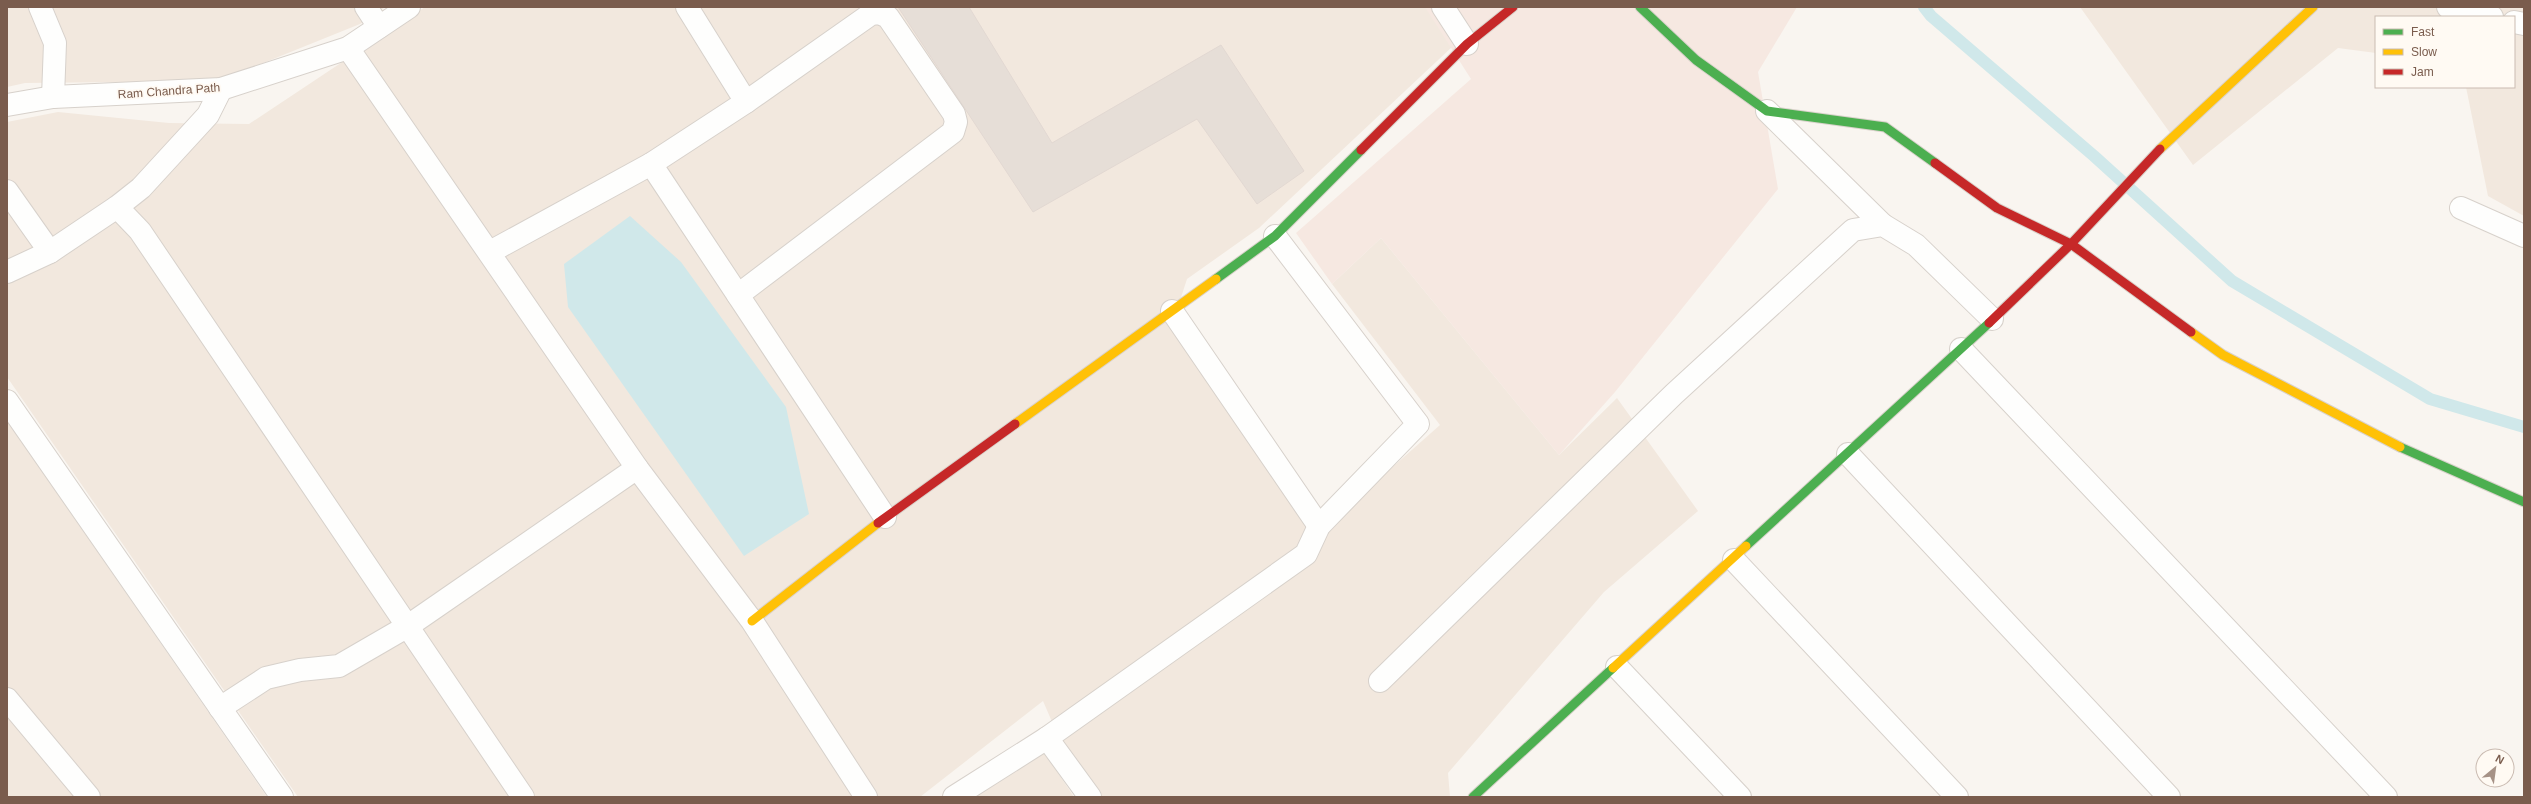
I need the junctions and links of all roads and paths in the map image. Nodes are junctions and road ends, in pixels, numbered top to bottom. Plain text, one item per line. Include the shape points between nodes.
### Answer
1 (40, 7) edge
2 (366, 7) edge
3 (409, 7) edge
4 (687, 7) edge
5 (1443, 7) edge
6 (1513, 7) edge
7 (1640, 7) edge
8 (2313, 7) edge
9 (2448, 7) edge
10 (2488, 16) edge
11 (379, 27) junction
12 (1468, 44) junction
13 (348, 48) junction
14 (221, 89) junction
15 (54, 98) junction
16 (746, 102) junction
17 (7, 105) edge
18 (1767, 111) junction
19 (651, 164) junction
20 (7, 190) edge
21 (117, 207) junction
22 (2461, 208) dead end
23 (1883, 225) junction
24 (1275, 236) junction
25 (2524, 236) edge
26 (2071, 244) junction
27 (50, 252) junction
28 (490, 252) junction
29 (7, 272) edge
30 (738, 295) junction
31 (1172, 311) junction
32 (1992, 319) junction
33 (1961, 349) junction
34 (7, 401) edge
35 (1848, 454) junction
36 (638, 468) junction
37 (2524, 502) edge
38 (885, 517) junction
39 (1319, 526) junction
40 (1734, 560) junction
41 (752, 621) junction
42 (408, 626) junction
43 (1617, 666) junction
44 (1380, 681) dead end
45 (7, 699) edge
46 (220, 708) junction
47 (1047, 738) junction
48 (89, 797) edge
49 (282, 797) edge
50 (523, 797) edge
51 (866, 797) edge
52 (954, 797) edge
53 (1090, 797) edge
54 (1473, 797) edge
55 (1740, 797) edge
56 (1957, 797) edge
57 (2169, 797) edge
58 (2386, 797) edge

1 - 15 street via 55,43
2 - 11 street
3 - 11 street, Ram Chandra Path
4 - 16 street
5 - 12 street
6 - 12 street
7 - 18 street via 1696,60
8 - 26 street via 2159,150
9 - 10 street
11 - 13 street, Ram Chandra Path
12 - 24 street
13 - 14 street, Ram Chandra Path
13 - 28 street
14 - 15 street, Ram Chandra Path
14 - 21 street via 208,115 141,188
15 - 17 street, Ram Chandra Path
16 - 19 street
16 - 30 street via 871,14 879,13 888,17 954,114 956,122 953,132 948,137
18 - 23 street
18 - 26 street via 1885,127 1997,208
19 - 28 street
19 - 30 street
20 - 27 street
21 - 27 street
21 - 42 street via 140,231
22 - 25 street
23 - 32 street via 1916,245
23 - 44 street via 1853,230 1674,394
24 - 31 street
24 - 39 street via 1418,424
26 - 32 street
26 - 37 street via 2222,355 2403,448
27 - 29 street
28 - 36 street
30 - 38 street
31 - 38 street
31 - 39 street
32 - 33 street
33 - 35 street
33 - 58 street
34 - 46 street
35 - 40 street
35 - 57 street
36 - 41 street
36 - 42 street
38 - 41 street
39 - 47 street via 1306,554
40 - 43 street
40 - 56 street
41 - 51 street
42 - 46 street via 339,666 300,670 266,678
42 - 50 street
43 - 54 street
43 - 55 street
45 - 48 street
46 - 49 street
47 - 52 street
47 - 53 street

